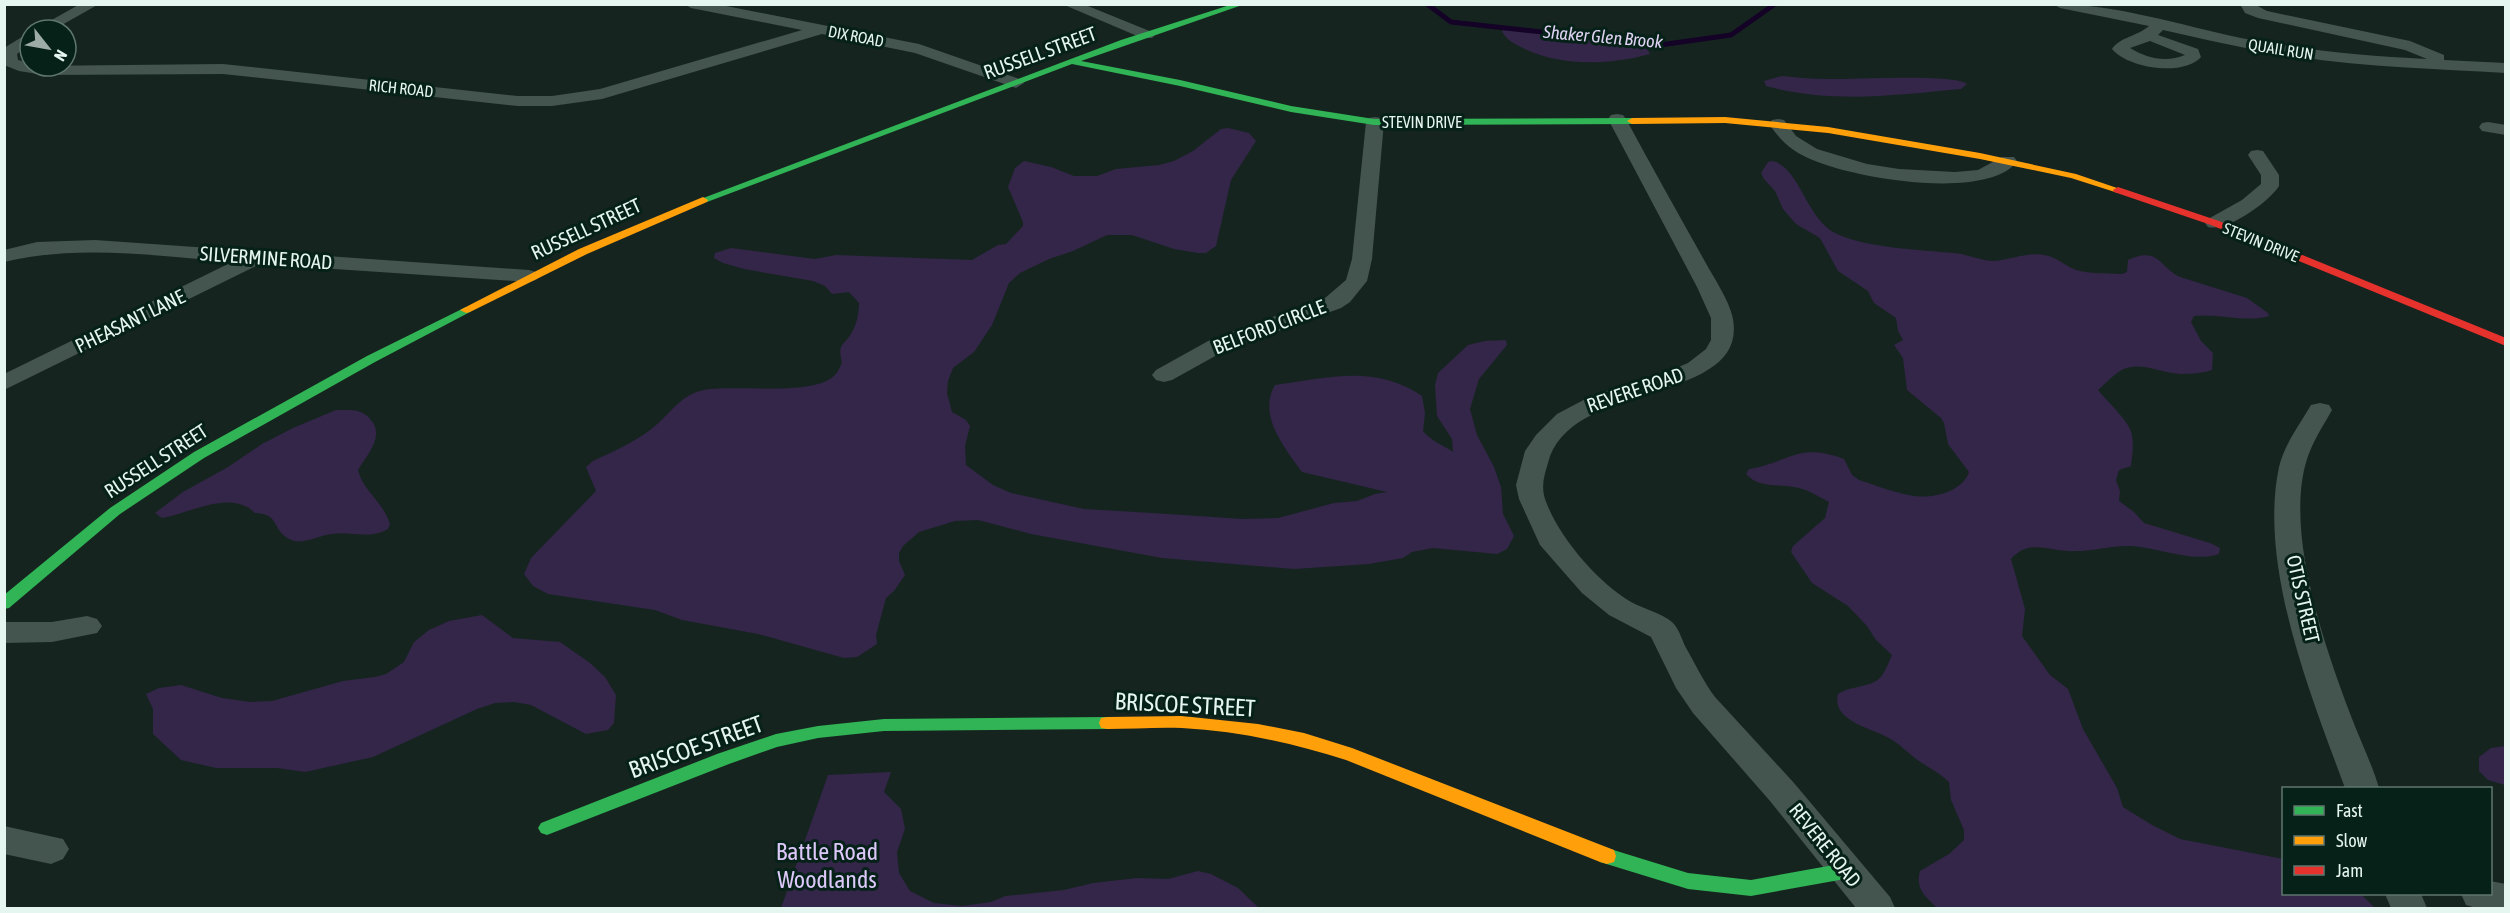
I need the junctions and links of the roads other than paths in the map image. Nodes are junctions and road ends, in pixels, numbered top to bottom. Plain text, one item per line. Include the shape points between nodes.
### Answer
1 (92, 4) edge
2 (691, 4) edge
3 (756, 4) edge
4 (1069, 4) edge
5 (1242, 4) edge
6 (2060, 4) edge
7 (2247, 4) edge
8 (741, 14) junction
9 (2342, 15) dead end
10 (65, 18) edge
11 (2160, 25) junction
12 (820, 30) junction
13 (1147, 35) junction
14 (2146, 37) dead end
15 (2384, 40) junction
16 (18, 46) edge
17 (1072, 62) junction
18 (18, 65) edge
19 (2448, 65) junction
20 (2505, 68) edge
21 (78, 70) edge
22 (1016, 83) junction
23 (1617, 119) junction
24 (1375, 122) junction
25 (1778, 124) junction
26 (2257, 155) dead end
27 (2008, 161) junction
28 (2216, 223) junction
29 (4, 256) edge
30 (255, 258) junction
31 (528, 276) junction
32 (2505, 343) edge
33 (1164, 375) dead end
34 (4, 383) edge
35 (2320, 410) dead end
36 (4, 604) edge
37 (87, 626) dead end
38 (4, 633) edge
39 (2361, 787) edge
40 (547, 828) dead end
41 (4, 840) edge
42 (51, 849) dead end
43 (1845, 871) junction
44 (2403, 895) edge
45 (2483, 895) edge
46 (2505, 900) edge
47 (1877, 909) edge
48 (2409, 909) edge

1 - 10 street
2 - 8 street, DIX ROAD
3 - 8 street
4 - 13 street
5 - 13 street, RUSSELL STREET
6 - 11 street, QUAIL RUN
7 - 15 street via 2250,10 2264,15
8 - 12 street, DIX ROAD
9 - 15 street
11 - 14 street
11 - 19 street, QUAIL RUN via 2309,54
12 - 21 street, RICH ROAD via 602,94 540,102 223,69
12 - 22 street, DIX ROAD via 926,50
13 - 17 street, RUSSELL STREET
15 - 19 street via 2425,51
16 - 18 street, RICH ROAD via 9,52 8,59
17 - 22 street, RUSSELL STREET
17 - 24 street, STEVIN DRIVE via 1290,109
19 - 20 street, QUAIL RUN
22 - 31 street, RUSSELL STREET via 667,214
23 - 24 street, STEVIN DRIVE
23 - 25 street, STEVIN DRIVE
23 - 43 street, REVERE ROAD via 1708,286 1722,318 1722,340 1710,358 1688,373 1602,400 1566,419 1538,451 1529,485 1532,499 1550,539 1592,586 1619,608 1662,630 1704,705 1782,792
24 - 33 street, BELFORD CIRCLE via 1362,259 1356,281 1325,307 1218,345
25 - 27 street, STEVIN DRIVE
25 - 27 street via 1788,138 1803,148 1897,176 1976,176 1990,173
26 - 28 street via 2270,175 2270,186
27 - 28 street, STEVIN DRIVE via 2112,187
28 - 32 street, STEVIN DRIVE
29 - 30 street, SILVERMINE ROAD via 38,248 95,246
30 - 31 street, SILVERMINE ROAD
30 - 34 street, PHEASANT LANE
31 - 36 street, RUSSELL STREET via 297,399 173,471 86,534
35 - 39 street, OTIS STREET via 2291,468 2287,527 2301,602 2330,704
37 - 38 street via 52,632
40 - 43 street, BRISCOE STREET via 723,759 818,732 884,725 1182,722 1258,730 1344,752 1610,857 1688,881 1751,888
41 - 42 street
43 - 47 street, REVERE ROAD
44 - 48 street
45 - 46 street

